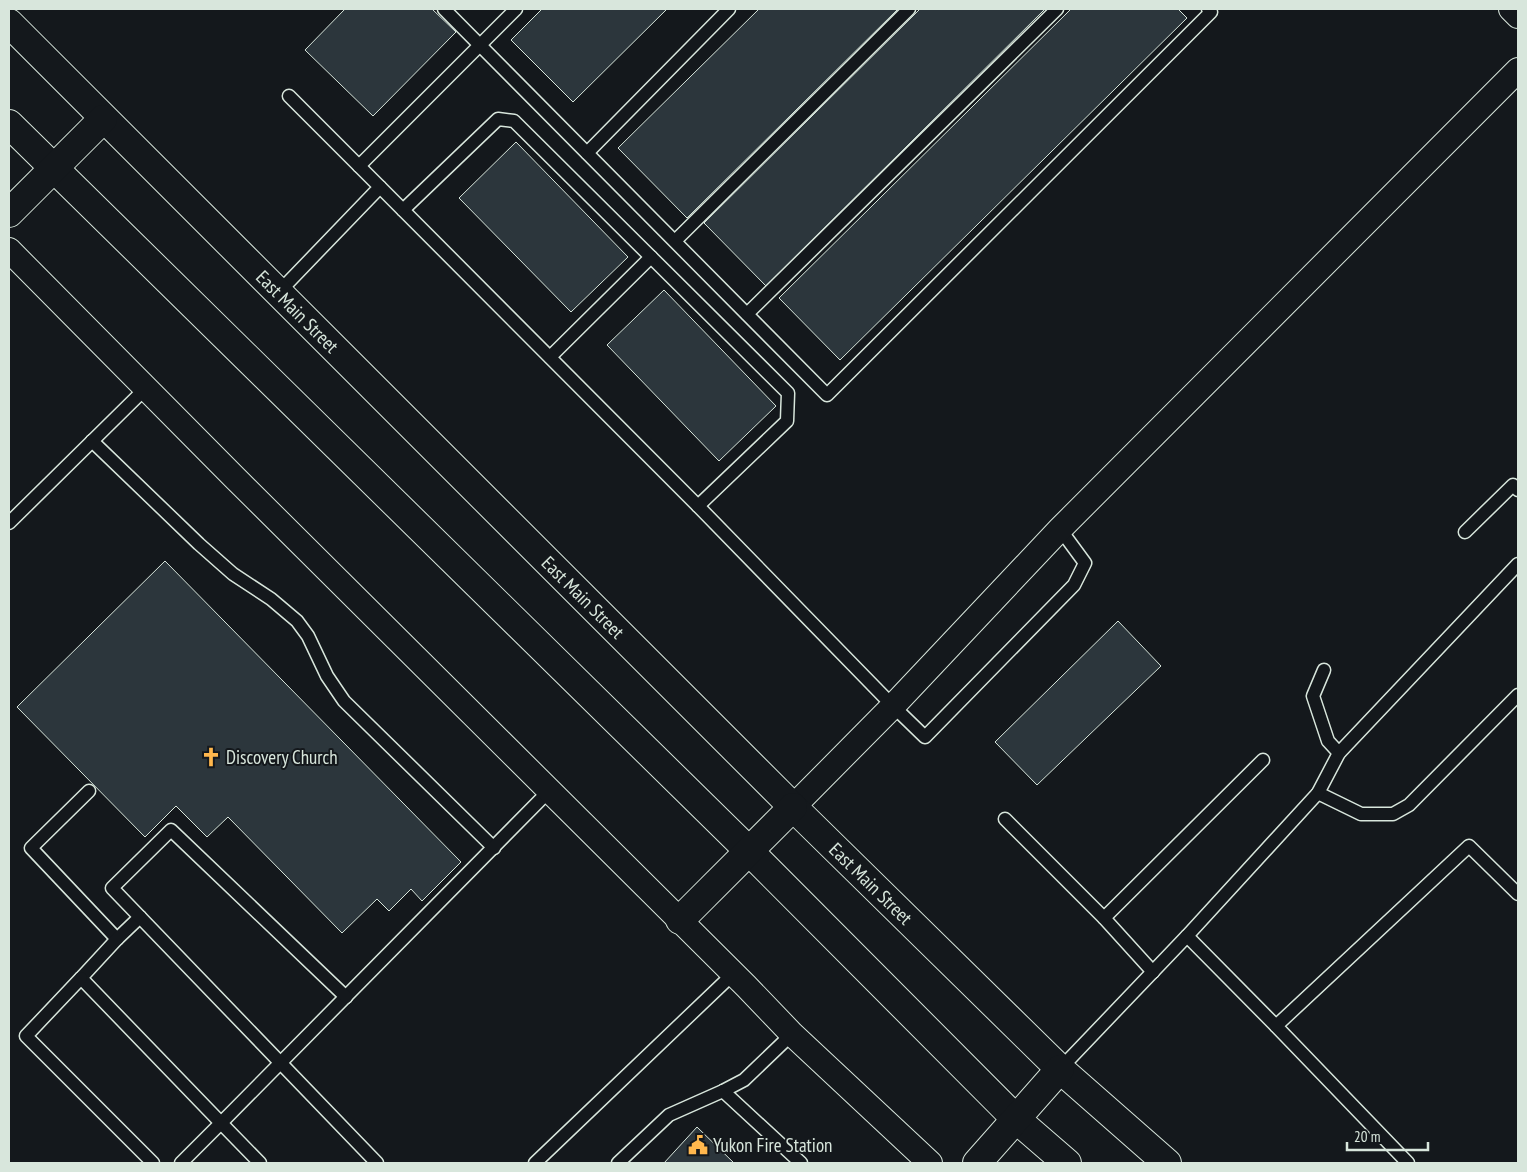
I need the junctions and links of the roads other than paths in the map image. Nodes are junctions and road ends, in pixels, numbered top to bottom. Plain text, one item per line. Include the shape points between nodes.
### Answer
1 (444, 9) edge
2 (516, 9) edge
3 (729, 9) edge
4 (909, 9) edge
5 (1057, 9) edge
6 (1208, 9) edge
7 (1511, 9) edge
8 (1518, 16) edge
9 (9, 23) edge
10 (480, 45) junction
11 (1518, 70) edge
12 (289, 96) dead end
13 (104, 118) junction
14 (9, 124) edge
15 (587, 153) junction
16 (359, 166) junction
17 (54, 168) junction
18 (380, 187) junction
19 (403, 210) junction
20 (9, 213) edge
21 (675, 241) junction
22 (9, 250) edge
23 (651, 257) junction
24 (278, 293) junction
25 (747, 314) junction
26 (550, 357) junction
27 (146, 388) junction
28 (92, 440) junction
29 (1518, 490) edge
30 (698, 506) junction
31 (9, 522) edge
32 (1060, 529) junction
33 (1465, 532) dead end
34 (1518, 564) edge
35 (1324, 670) dead end
36 (1518, 696) edge
37 (893, 706) junction
38 (1339, 753) junction
39 (1263, 760) dead end
40 (89, 791) dead end
41 (549, 792) junction
42 (1318, 793) junction
43 (793, 807) junction
44 (1005, 819) dead end
45 (494, 848) junction
46 (749, 851) junction
47 (1518, 894) edge
48 (140, 917) junction
49 (1104, 918) junction
50 (680, 920) junction
51 (1187, 936) junction
52 (117, 939) junction
53 (1153, 972) junction
54 (734, 973) junction
55 (81, 978) junction
56 (346, 997) junction
57 (1276, 1026) junction
58 (792, 1034) junction
59 (280, 1064) junction
60 (1060, 1069) junction
61 (723, 1091) junction
62 (1015, 1118) junction
63 (221, 1123) junction
64 (153, 1163) edge
65 (181, 1163) edge
66 (260, 1163) edge
67 (377, 1163) edge
68 (535, 1163) edge
69 (618, 1163) edge
70 (801, 1163) edge
71 (930, 1163) edge
72 (977, 1163) edge
73 (1068, 1163) edge
74 (1167, 1163) edge
75 (1408, 1163) edge

1 - 10 lane
2 - 10 lane
3 - 15 lane
4 - 21 lane
5 - 25 lane
6 - 25 lane via 1210,12 827,395
7 - 8 street
9 - 13 highway, East Main Street
10 - 15 lane
10 - 16 lane
11 - 32 street
12 - 16 lane
13 - 17 highway
13 - 24 highway, East Main Street
14 - 17 highway
15 - 21 lane
16 - 18 lane
17 - 20 highway
17 - 46 highway
18 - 19 lane
18 - 24 lane
19 - 23 lane via 498,119 514,121
19 - 26 lane
21 - 25 lane
22 - 27 street
23 - 26 lane
23 - 30 lane via 788,393 787,421
24 - 43 highway, East Main Street
26 - 30 lane
27 - 28 lane
27 - 41 street
28 - 31 lane
28 - 45 lane via 213,556 297,621 308,636 326,676 344,700
29 - 33 lane via 1513,485
30 - 37 lane
32 - 37 street
32 - 37 lane via 1085,563 1074,584 925,737
34 - 38 lane
35 - 38 lane via 1313,696 1328,741
36 - 42 lane via 1409,805 1393,814 1361,814
37 - 43 street
38 - 42 lane
39 - 49 lane
40 - 52 lane via 31,848
41 - 45 lane
41 - 50 street
42 - 51 lane
43 - 46 highway
43 - 60 highway, East Main Street
44 - 49 lane
45 - 56 lane
46 - 50 highway
46 - 62 highway
47 - 57 lane via 1469,846
48 - 52 lane
48 - 56 lane via 112,888 171,830
48 - 59 lane
49 - 53 lane
50 - 54 street
51 - 53 lane
51 - 57 lane
52 - 55 lane
53 - 60 lane
54 - 58 street
54 - 68 lane
55 - 63 lane
55 - 64 lane via 26,1036
56 - 59 lane
57 - 75 lane
58 - 61 lane via 744,1080
58 - 71 street
59 - 63 lane
59 - 67 lane
60 - 62 highway
60 - 74 highway, East Main Street
61 - 69 lane via 670,1115
61 - 70 lane
62 - 72 highway
62 - 73 highway
63 - 65 lane
63 - 66 lane

